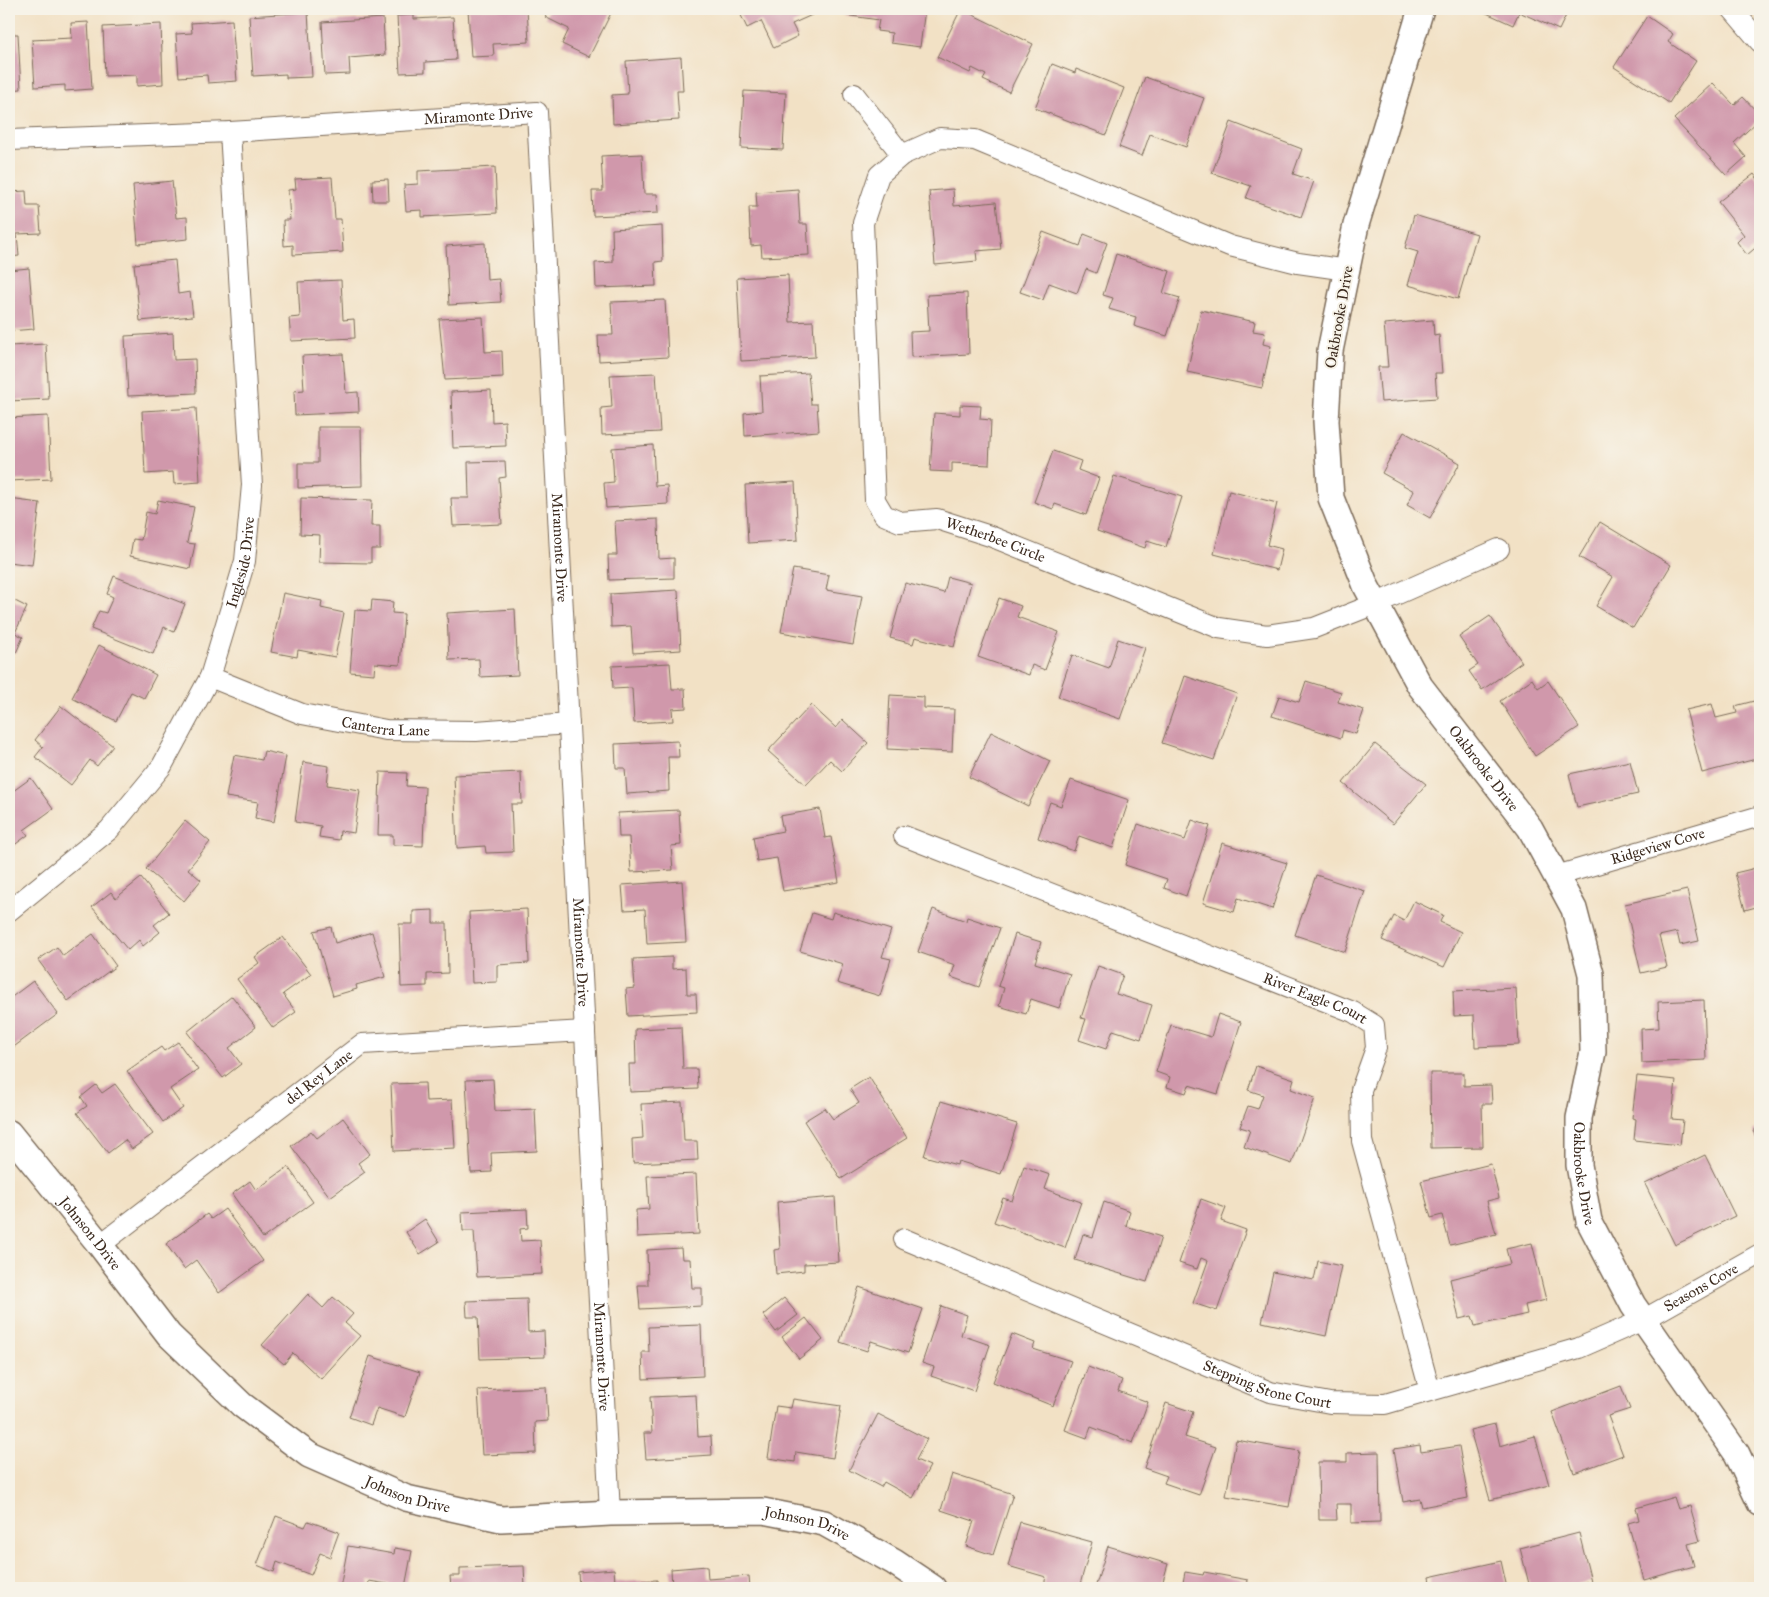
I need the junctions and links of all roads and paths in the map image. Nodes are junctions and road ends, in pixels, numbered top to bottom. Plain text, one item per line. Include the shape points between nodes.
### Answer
1 (1421, 9) edge
2 (1732, 9) edge
3 (1760, 42) edge
4 (854, 94) dead end
5 (230, 132) junction
6 (9, 140) edge
7 (902, 155) junction
8 (1347, 270) junction
9 (1500, 549) dead end
10 (1376, 604) junction
11 (210, 677) junction
12 (569, 724) junction
13 (1760, 816) edge
14 (904, 836) dead end
15 (1556, 876) junction
16 (9, 911) edge
17 (585, 1031) junction
18 (9, 1133) edge
19 (904, 1239) dead end
20 (100, 1245) junction
21 (1760, 1254) edge
22 (1643, 1320) junction
23 (1430, 1391) junction
24 (1760, 1503) edge
25 (610, 1513) junction
26 (933, 1588) edge

1 - 8 street, Oakbrooke Drive via 1356,225
2 - 3 street
4 - 7 street
5 - 6 street, Miramonte Drive
5 - 11 street, Ingleside Drive via 252,485 246,561
5 - 12 street, Miramonte Drive via 537,112
7 - 8 street, Wetherbee Circle via 940,138 975,140 1230,246 1298,263
7 - 10 street, Wetherbee Circle via 879,175 863,223 875,500 884,515 900,522 937,519 990,536 1220,628 1267,635 1314,628
8 - 10 street, Oakbrooke Drive via 1330,361 1326,420 1331,498
9 - 10 street, Wetherbee Circle
10 - 15 street, Oakbrooke Drive via 1420,686 1530,828
11 - 12 street, Canterra Lane via 302,714 386,730 476,730
11 - 16 street, Ingleside Drive via 162,766 109,830
12 - 17 street, Miramonte Drive
13 - 15 street, Ridgeview Cove
14 - 23 street, River Eagle Court via 1353,1012 1374,1025 1376,1048 1362,1090 1362,1141
15 - 22 street, Oakbrooke Drive via 1574,909 1591,974 1593,1052 1579,1118 1579,1165 1589,1221
17 - 20 street, del Rey Lane via 362,1044
17 - 25 street, Miramonte Drive
18 - 20 street, Johnson Drive
19 - 23 street, Stepping Stone Court via 1270,1392 1330,1403 1385,1404
20 - 25 street, Johnson Drive via 169,1335 242,1405 309,1455 406,1498 501,1519
21 - 22 street, Seasons Cove
22 - 23 street, Stepping Stone Court via 1579,1348
22 - 24 street, Oakbrooke Drive via 1737,1454
25 - 26 street, Johnson Drive via 763,1511 824,1523

